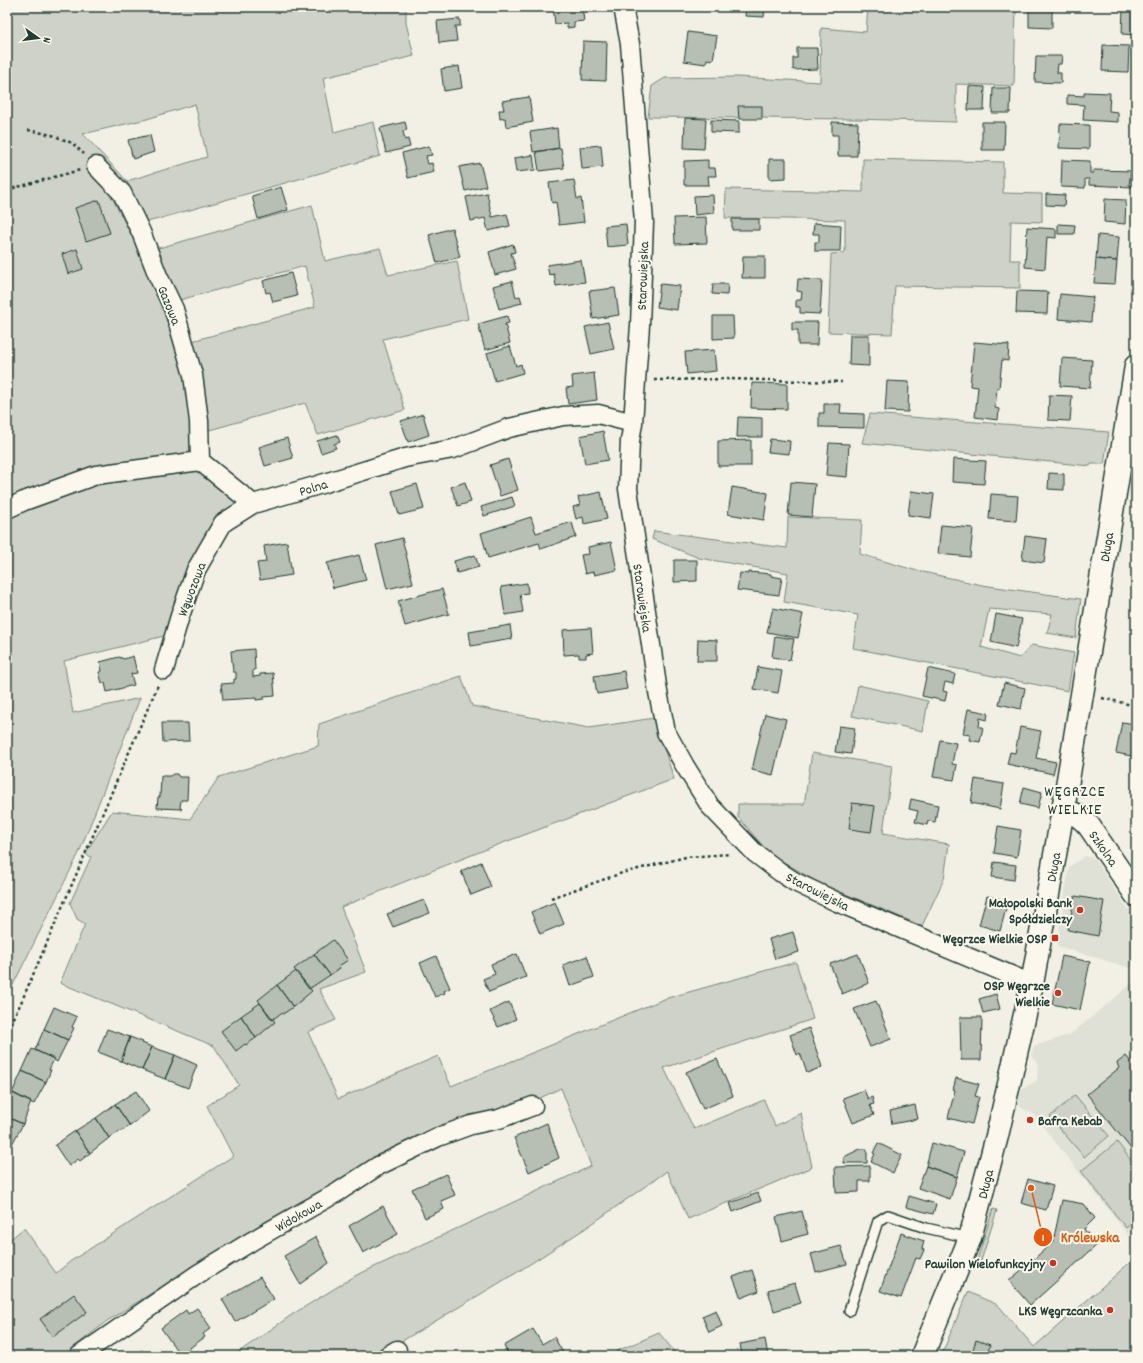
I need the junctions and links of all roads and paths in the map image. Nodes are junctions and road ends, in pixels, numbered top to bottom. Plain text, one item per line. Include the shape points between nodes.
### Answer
1 (623, 7) edge
2 (28, 130) dead end
3 (96, 166) junction
4 (7, 190) edge
5 (1136, 366) edge
6 (636, 381) junction
7 (842, 382) dead end
8 (633, 423) junction
9 (200, 461) junction
10 (253, 504) junction
11 (7, 509) edge
12 (164, 670) joint
13 (1082, 694) junction
14 (1136, 706) edge
15 (1063, 810) junction
16 (755, 853) junction
17 (1136, 895) edge
18 (551, 898) dead end
19 (1032, 984) junction
20 (7, 1029) edge
21 (533, 1106) dead end
22 (970, 1238) junction
23 (849, 1310) dead end
24 (79, 1356) edge
25 (922, 1356) edge

1 - 6 street, Starowiejska via 630,44 644,222
2 - 3 path via 72,143
3 - 4 path
3 - 9 street, Gazowa via 122,193 174,309 193,374 200,421
5 - 13 street, Długa
6 - 7 path via 729,379
6 - 8 street, Starowiejska
8 - 10 street, Polna via 598,414 563,416 509,428 454,450 405,458
8 - 16 street, Starowiejska via 628,490 666,732 710,806
9 - 10 street
9 - 11 street via 96,475
10 - 12 street, Wąwozowa via 223,524 196,570
12 - 20 path via 20,1006
13 - 14 path
13 - 15 street, Długa
15 - 17 street, Szkolna via 1072,812 1089,826
15 - 19 street, Długa
16 - 18 path via 686,857 622,873
16 - 19 street, Starowiejska via 795,882 837,902
19 - 22 street, Długa via 997,1136
21 - 24 street, Widokowa via 438,1137 378,1166 198,1274
22 - 23 lane via 926,1228 888,1215 878,1221
22 - 25 street, Długa

